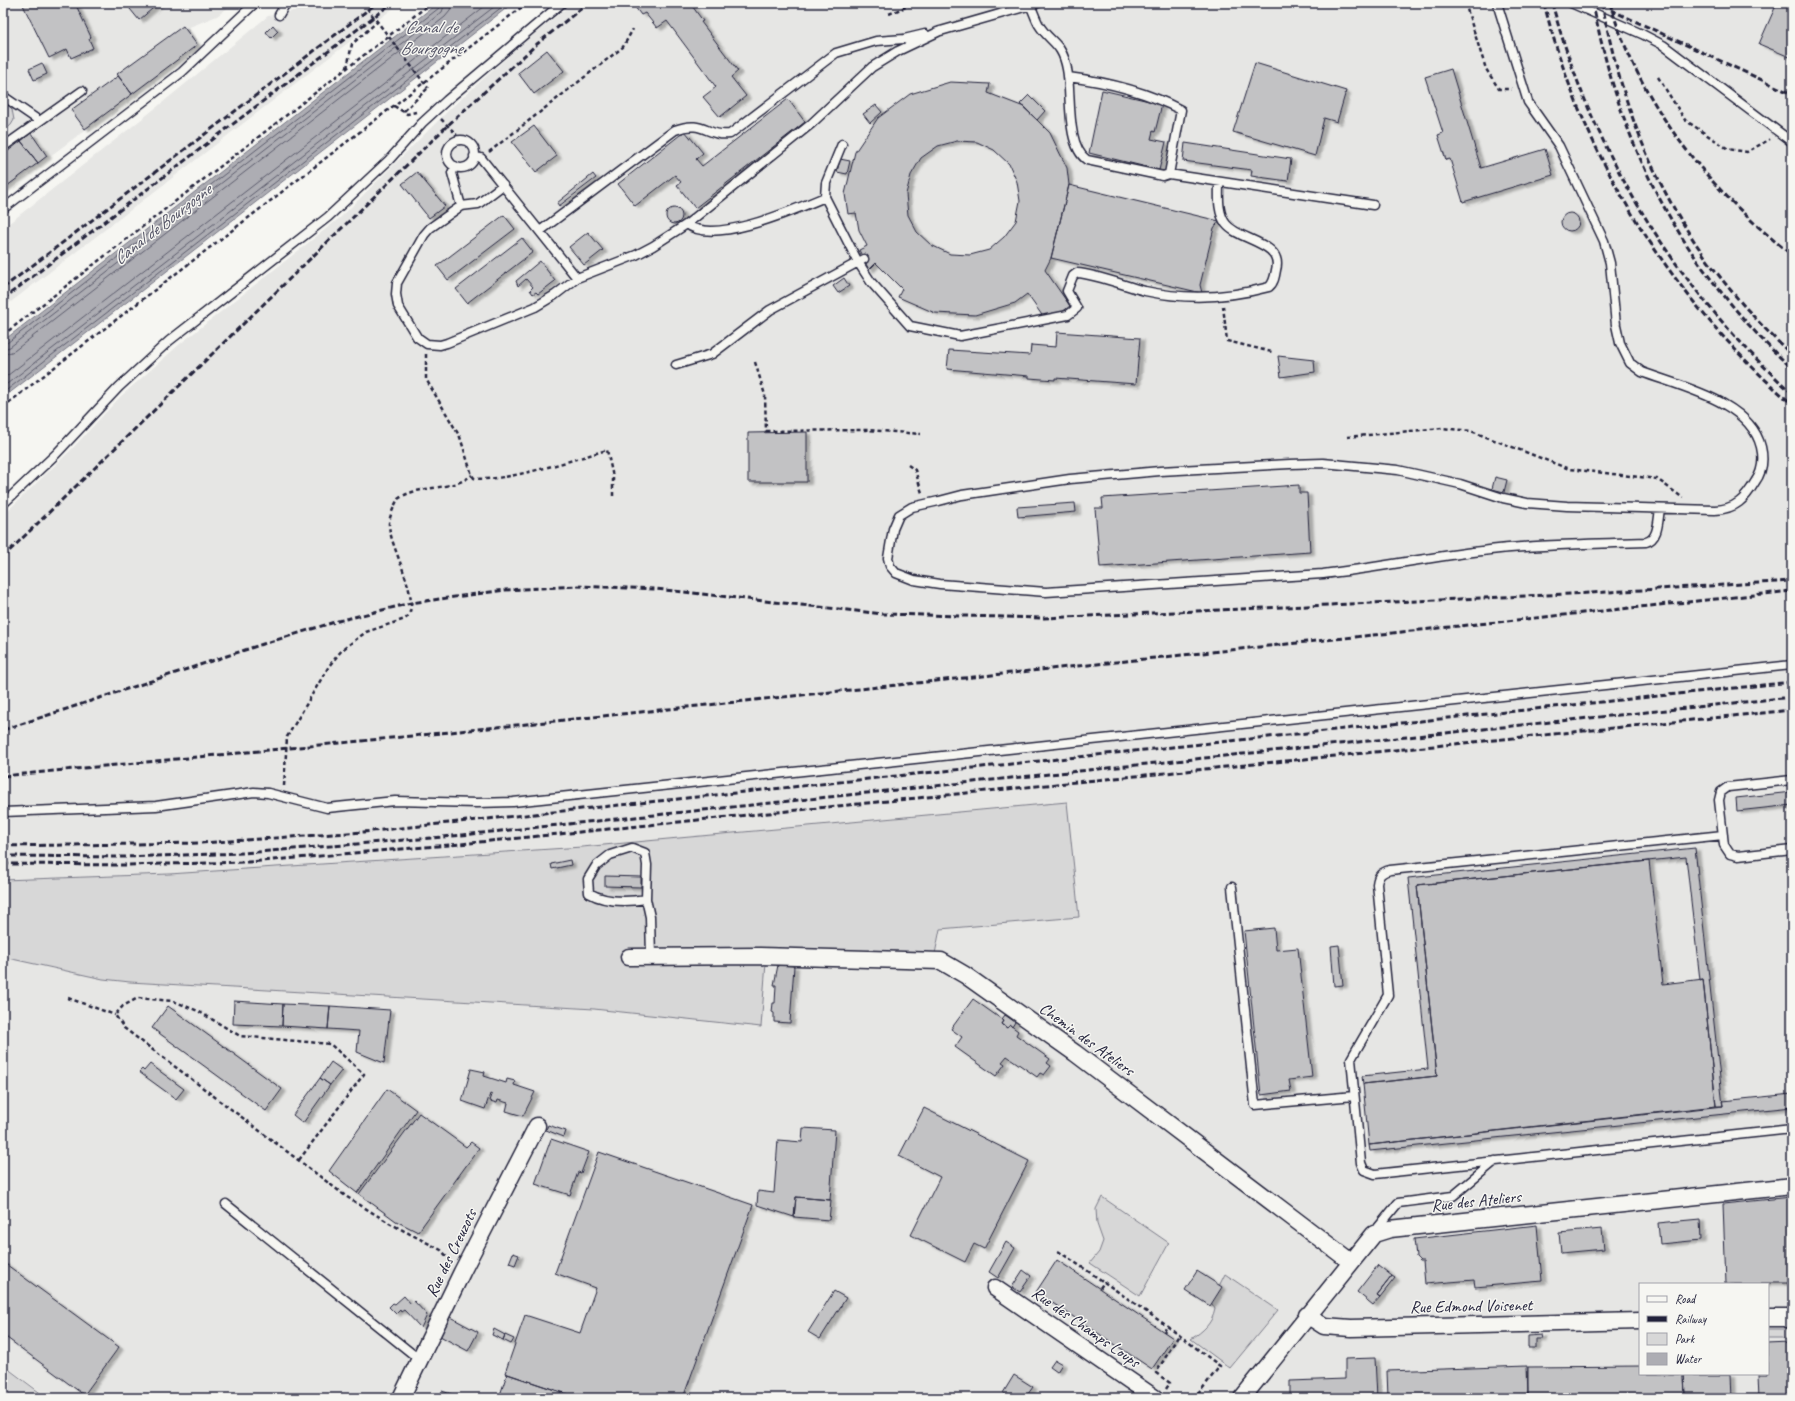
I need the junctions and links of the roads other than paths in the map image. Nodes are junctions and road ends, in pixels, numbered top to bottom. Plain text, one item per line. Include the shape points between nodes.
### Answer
1 (255, 3) edge
2 (286, 3) edge
3 (562, 3) edge
4 (1497, 3) edge
5 (1571, 3) edge
6 (1032, 4) edge
7 (279, 15) dead end
8 (940, 31) junction
9 (1068, 78) junction
10 (82, 91) dead end
11 (3, 96) edge
12 (38, 120) junction
13 (1792, 142) edge
14 (842, 144) dead end
15 (3, 146) edge
16 (477, 157) junction
17 (455, 166) junction
18 (1169, 174) junction
19 (1219, 182) junction
20 (503, 185) junction
21 (825, 197) junction
22 (461, 206) junction
23 (1372, 206) dead end
24 (3, 209) edge
25 (687, 224) junction
26 (540, 231) junction
27 (861, 261) junction
28 (577, 278) junction
29 (676, 365) dead end
30 (3, 504) edge
31 (1660, 508) junction
32 (1792, 665) edge
33 (1792, 780) edge
34 (3, 812) edge
35 (1723, 835) junction
36 (1792, 850) edge
37 (1232, 887) dead end
38 (646, 899) junction
39 (629, 957) dead end
40 (651, 957) junction
41 (1354, 1096) junction
42 (537, 1126) dead end
43 (1792, 1129) edge
44 (1495, 1161) junction
45 (1792, 1186) edge
46 (226, 1204) dead end
47 (1374, 1234) junction
48 (1351, 1262) junction
49 (995, 1288) dead end
50 (1307, 1316) junction
51 (1769, 1318) edge
52 (1792, 1318) edge
53 (1639, 1321) edge
54 (420, 1360) junction
55 (1160, 1394) edge
56 (401, 1398) edge
57 (1242, 1398) edge

1 - 24 lane via 182,72
2 - 7 lane
3 - 30 lane via 447,100 389,160 328,217 164,346 119,387 56,454
4 - 31 lane via 1528,102 1558,146 1604,240 1612,275 1616,326 1625,356 1642,372 1727,405 1749,423 1758,438 1762,468 1743,500 1732,508
5 - 13 lane via 1663,45
6 - 8 lane
6 - 9 lane via 1040,26 1060,47
8 - 25 lane via 872,67 811,124
8 - 26 lane via 876,41 836,53 730,134 720,136 701,126 686,126 675,130
9 - 18 lane via 1073,132 1084,158 1163,176
9 - 18 lane via 1104,82 1138,91 1181,110
10 - 12 lane
11 - 12 lane
12 - 15 lane
14 - 21 lane via 826,183
16 - 17 lane via 468,165
16 - 17 lane via 469,142 456,141 449,146 447,155
16 - 20 lane
17 - 22 lane via 452,173
18 - 19 lane
19 - 23 lane
19 - 27 lane via 1220,213 1224,222 1234,231 1270,248 1277,258 1278,265 1269,287 1222,296 1182,297 1146,291 1077,273 1067,290 1077,308 1068,315 960,336 910,326 871,282
20 - 22 lane via 478,204
20 - 26 lane
21 - 25 lane via 727,231 697,230
21 - 27 lane
22 - 28 lane via 424,235 397,283 396,300 401,311 417,337 427,344 447,343 534,307
25 - 28 lane via 636,255
26 - 28 lane
27 - 29 lane via 770,310 712,354
31 - 31 lane via 1654,536 1646,542 1508,548 1323,574 1046,592 914,580 896,573 888,558 893,529 897,519 907,509 962,495 1070,479 1160,471 1323,463 1398,470 1527,503
32 - 34 lane via 513,802 395,801 327,808 268,793 244,793 156,806
33 - 35 lane via 1724,789 1719,796
35 - 36 lane via 1725,849 1734,856
35 - 41 lane via 1398,869 1382,873 1377,884 1388,995 1351,1060
37 - 41 lane via 1255,1106
38 - 38 lane via 645,853 632,848 610,855 596,866 588,879 589,893 600,899
38 - 40 lane via 650,917
39 - 40 street, Chemin des Ateliers
40 - 48 street, Chemin des Ateliers via 760,956 941,961 1076,1053
41 - 44 lane via 1361,1163 1367,1173
42 - 54 street, Rue des Creuzots
43 - 44 lane
44 - 47 lane via 1453,1196 1398,1204
45 - 47 street, Rue des Ateliers via 1390,1229
46 - 54 lane
47 - 48 street
48 - 50 street
49 - 55 street, Rue des Champs Loups
50 - 53 street, Rue Edmond Voisenet via 1324,1326 1352,1328
50 - 57 street
51 - 52 street
54 - 56 street, Rue des Creuzots

